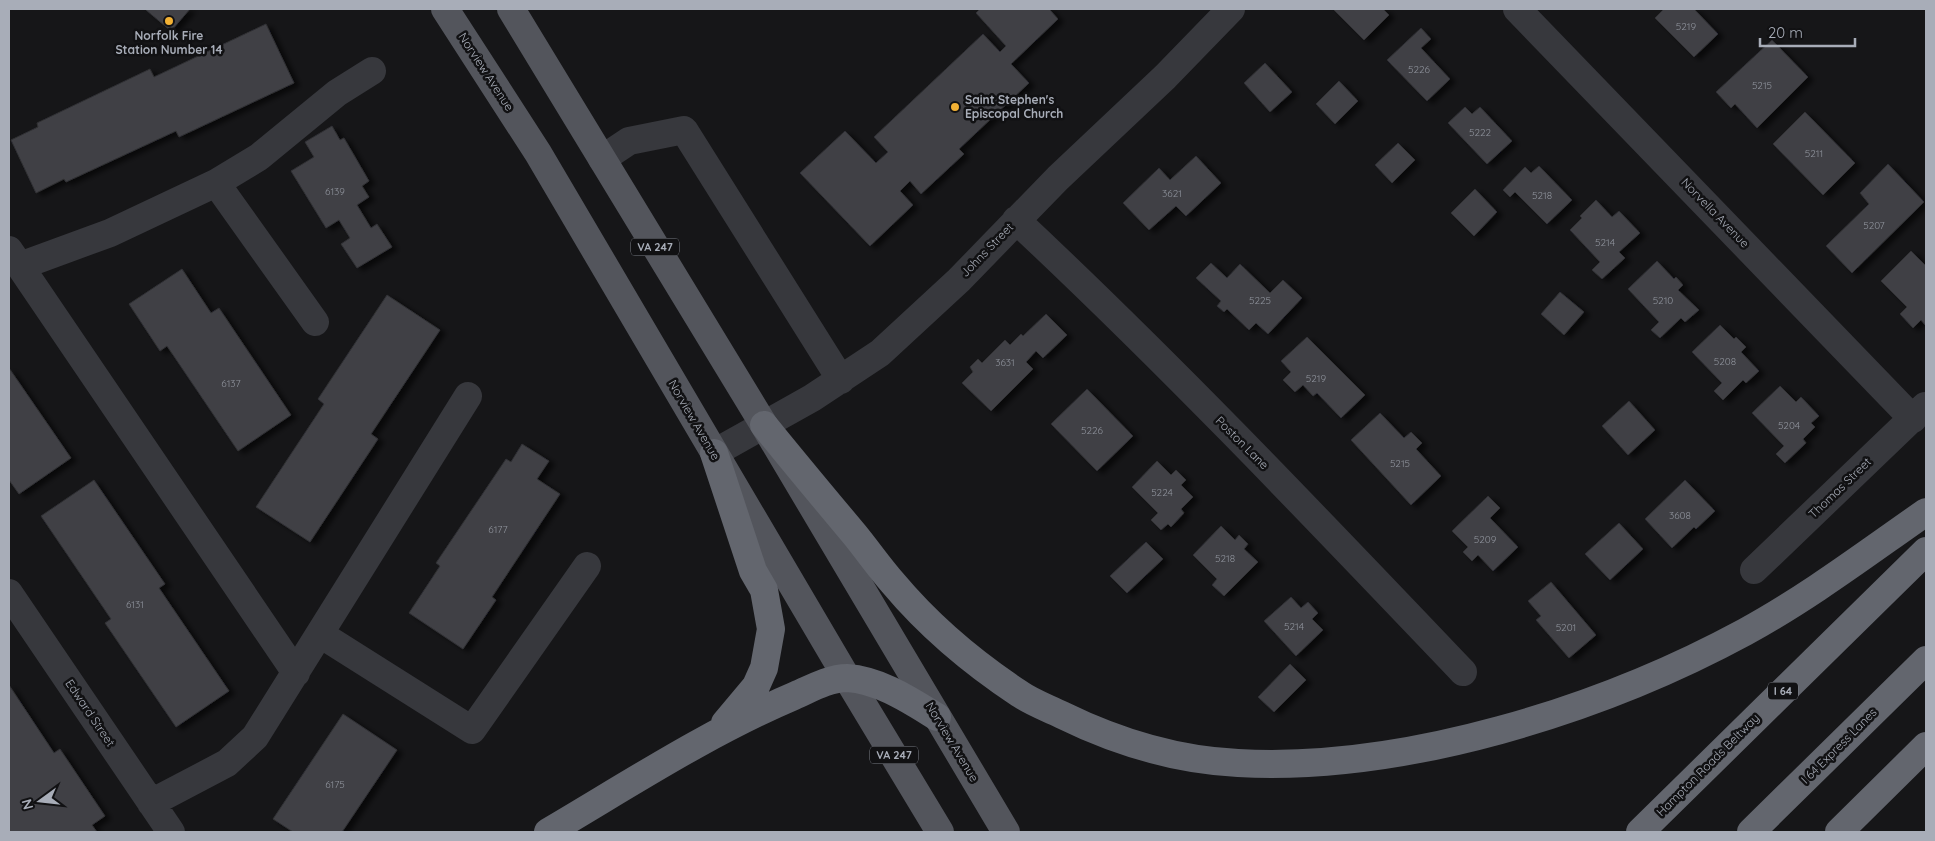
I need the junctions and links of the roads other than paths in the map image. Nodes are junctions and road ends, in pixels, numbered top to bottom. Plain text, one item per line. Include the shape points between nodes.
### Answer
1 (445, 9) edge
2 (511, 9) edge
3 (1231, 9) edge
4 (1517, 9) edge
5 (372, 71) dead end
6 (602, 159) junction
7 (216, 183) junction
8 (1016, 220) junction
9 (14, 258) edge
10 (315, 322) dead end
11 (841, 380) junction
12 (468, 396) dead end
13 (1920, 412) edge
14 (764, 425) junction
15 (714, 453) junction
16 (1926, 512) edge
17 (1926, 551) edge
18 (587, 566) dead end
19 (1754, 570) dead end
20 (9, 593) edge
21 (320, 634) junction
22 (1926, 660) edge
23 (1463, 672) dead end
24 (296, 673) junction
25 (846, 678) junction
26 (938, 717) junction
27 (719, 731) junction
28 (1926, 746) edge
29 (151, 803) junction
30 (171, 832) edge
31 (548, 832) edge
32 (940, 832) edge
33 (1006, 832) edge
34 (1640, 832) edge
35 (1751, 832) edge
36 (1839, 832) edge

1 - 15 main road, Norview Avenue / VA 247 via 538,153
2 - 6 main road, Norview Avenue / VA 247
3 - 8 street, Johns Street
4 - 13 street, Norvella Avenue
5 - 7 street via 337,93 259,157
6 - 11 street via 629,141 684,130
6 - 14 main road, Norview Avenue / VA 247
7 - 9 street via 110,233
7 - 10 street
8 - 11 street, Johns Street via 959,280 880,353
8 - 23 street, Poston Lane via 1114,313
9 - 24 street
11 - 14 street, Johns Street
12 - 21 street
13 - 19 street, Thomas Street
14 - 15 street, Johns Street
14 - 16 highway via 898,589 948,640 984,669 1024,696 1080,724 1128,742 1182,756 1238,763 1316,762 1398,753 1492,732 1584,703 1656,675 1743,633 1793,604
14 - 26 main road, Norview Avenue / VA 247
15 - 25 main road, Norview Avenue / VA 247
15 - 27 highway via 753,571 764,590 771,628 764,668 756,686
17 - 34 highway, Hampton Roads Beltway / I 64
18 - 21 street via 472,730
20 - 29 street, Edward Street
21 - 24 street
22 - 35 highway, I 64 Express Lanes
24 - 29 street via 255,738 227,763
25 - 26 highway via 870,683 906,698
25 - 27 highway via 822,684
25 - 32 main road, Norview Avenue / VA 247
26 - 33 main road, Norview Avenue / VA 247
27 - 31 highway
28 - 36 highway
29 - 30 street, Edward Street

